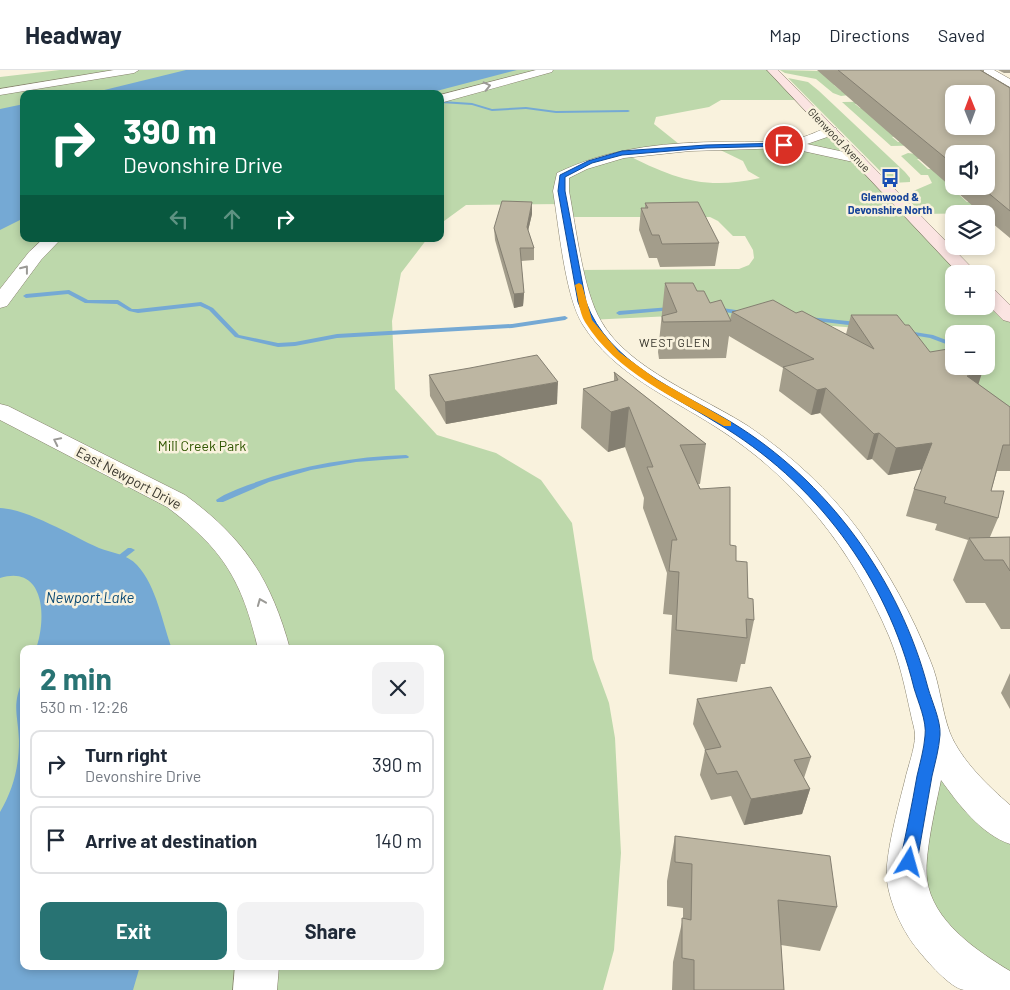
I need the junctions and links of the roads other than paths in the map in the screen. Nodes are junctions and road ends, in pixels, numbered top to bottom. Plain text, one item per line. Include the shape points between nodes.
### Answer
1 (134, 70) edge
2 (548, 70) edge
3 (772, 70) edge
4 (986, 70) edge
5 (1010, 84) edge
6 (0, 92) edge
7 (444, 98) edge
8 (831, 131) junction
9 (784, 145) junction
10 (585, 151) dead end
11 (622, 153) junction
12 (858, 159) junction
13 (49, 242) edge
14 (960, 265) edge
15 (995, 301) edge
16 (0, 302) edge
17 (1010, 316) edge
18 (0, 411) edge
19 (273, 645) edge
20 (933, 734) junction
21 (1010, 828) edge
22 (257, 970) edge
23 (256, 990) edge
24 (1001, 990) edge

1 - 6 street
7 -> 2 street
3 - 8 street, Glenwood Avenue
4 - 5 street
8 - 9 street via 814,139
8 - 12 street, Glenwood Avenue
9 - 11 street
9 - 12 street
10 - 11 street
11 - 20 street via 558,169 588,320 627,363 745,435 816,496 854,542 885,592 915,664
12 - 14 street, Glenwood Avenue
16 -> 13 street
15 - 17 street
19 -> 18 street, East Newport Drive via 267,617 253,582 223,539 202,519 176,501
20 - 21 street via 970,790
20 - 24 street via 910,844 907,879 916,910 934,938 956,961
22 - 23 street

